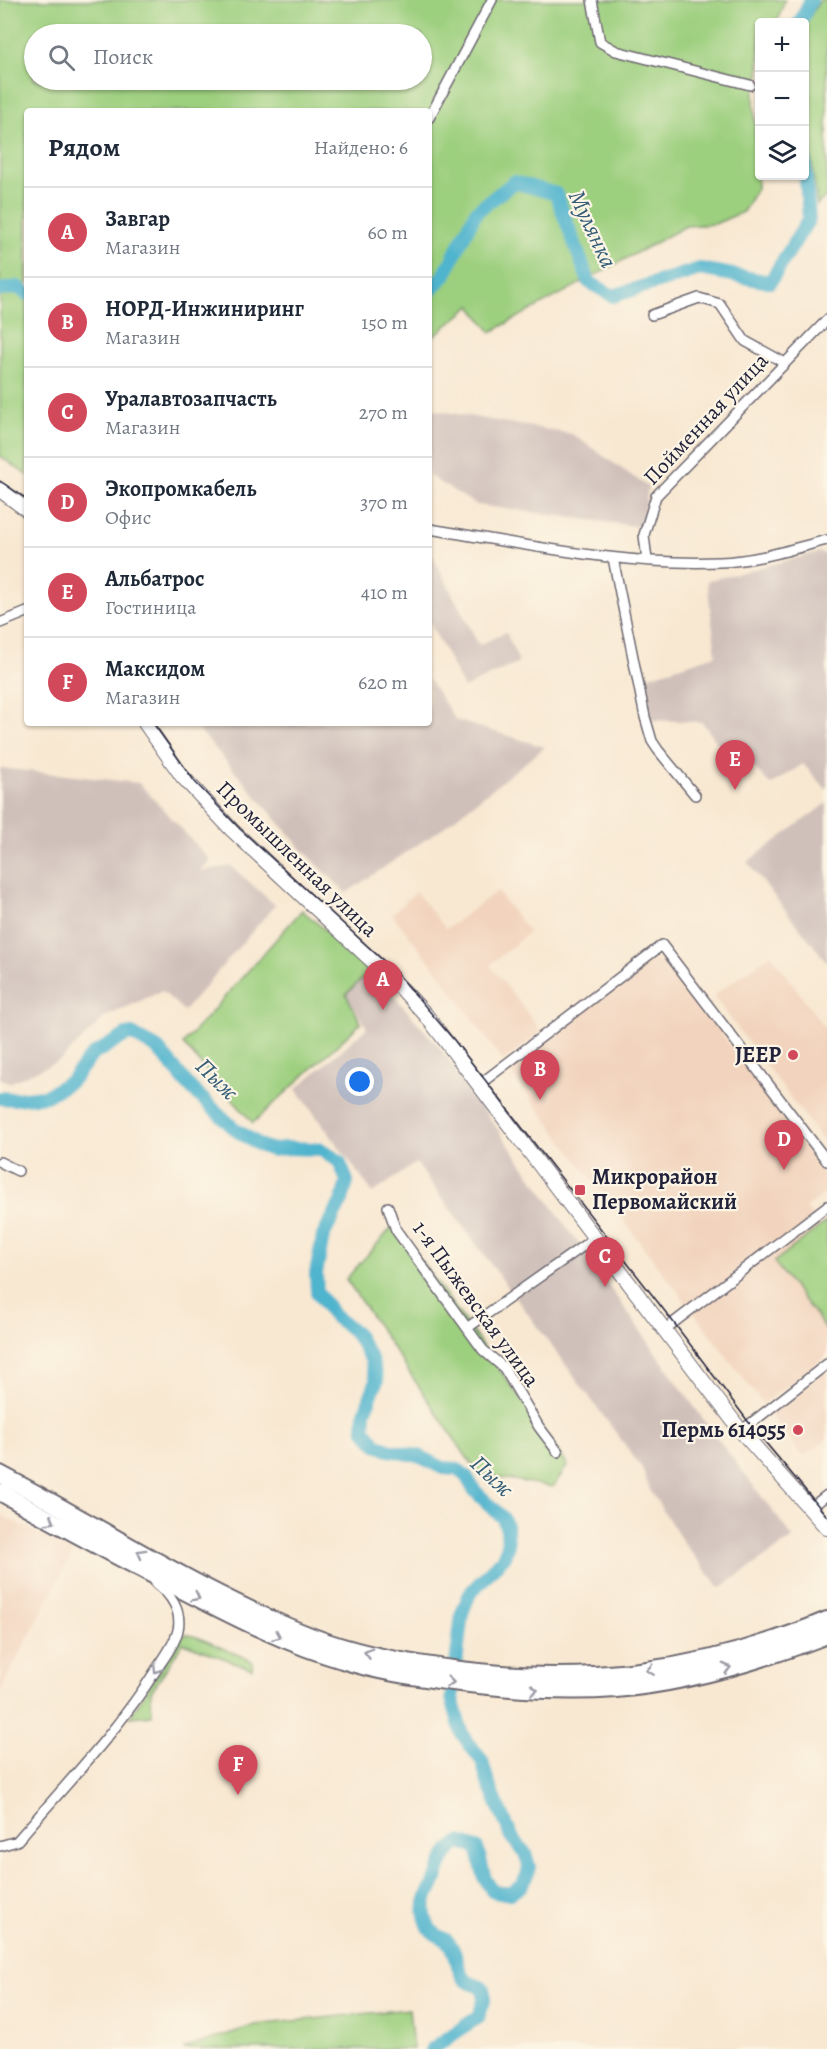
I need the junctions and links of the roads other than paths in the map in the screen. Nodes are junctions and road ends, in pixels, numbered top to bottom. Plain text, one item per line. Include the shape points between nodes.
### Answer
1 (492, 0) edge
2 (592, 0) edge
3 (750, 85) dead end
4 (432, 112) edge
5 (652, 315) dead end
6 (827, 320) edge
7 (785, 363) junction
8 (0, 490) edge
9 (24, 508) edge
10 (432, 530) edge
11 (827, 540) edge
12 (613, 558) junction
13 (647, 560) junction
14 (24, 613) edge
15 (0, 622) edge
16 (147, 726) edge
17 (695, 795) dead end
18 (480, 1084) junction
19 (827, 1161) edge
20 (0, 1162) edge
21 (18, 1171) dead end
22 (827, 1206) edge
23 (388, 1207) dead end
24 (596, 1237) junction
25 (466, 1328) junction
26 (664, 1330) junction
27 (827, 1364) edge
28 (741, 1431) junction
29 (558, 1452) dead end
30 (0, 1474) edge
31 (0, 1492) edge
32 (827, 1494) edge
33 (809, 1509) junction
34 (827, 1528) edge
35 (107, 1551) junction
36 (827, 1620) edge
37 (827, 1635) edge
38 (425, 1672) junction
39 (476, 1679) junction
40 (0, 1846) edge

1 - 4 street
2 - 3 street via 600,42 616,51
5 - 7 street via 699,298 720,304 745,341
6 - 7 street, Пойменная улица
7 - 13 street, Пойменная улица via 656,496 644,535
8 - 9 street
10 - 12 street
11 - 13 street via 733,561
12 - 13 street
12 - 17 street via 652,741
14 - 15 street
16 - 18 street, Промышленная улица via 182,776 232,830 402,989
18 - 19 street via 662,945
18 - 24 street, Промышленная улица
20 - 21 street
22 - 26 street
23 - 25 street, 1-я Пыжевская улица via 396,1230
24 - 25 street
24 - 26 street, Промышленная улица
25 - 29 street, 1-я Пыжевская улица via 504,1368
26 - 28 street, Промышленная улица
27 - 28 street
28 - 33 street, Промышленная улица
38 -> 30 highway via 316,1638 248,1608
31 -> 35 highway
32 - 33 street
33 - 34 street, Промышленная улица
35 -> 38 highway via 311,1650 379,1670
35 -> 40 street via 172,1598 179,1616 178,1630 121,1720 24,1833 11,1844
36 -> 39 highway via 748,1648 652,1670 576,1677
39 -> 37 highway via 532,1690 618,1689 757,1660
38 - 39 highway

